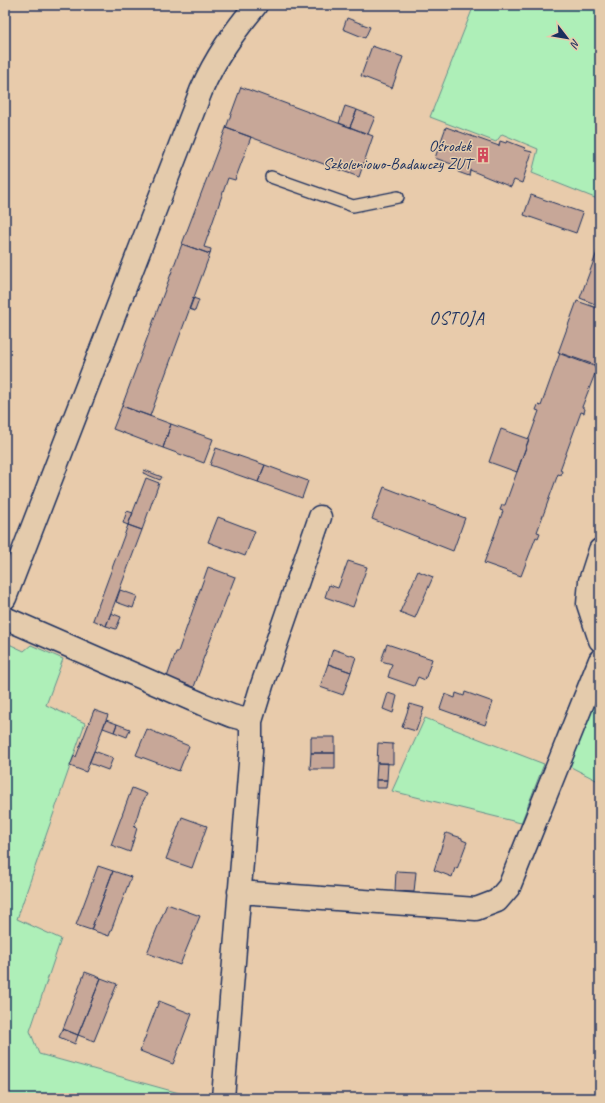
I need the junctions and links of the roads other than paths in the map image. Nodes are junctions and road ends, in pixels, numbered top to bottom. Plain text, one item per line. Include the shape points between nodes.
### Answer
1 (256, 5) edge
2 (271, 177) dead end
3 (398, 197) dead end
4 (320, 517) dead end
5 (600, 550) edge
6 (5, 598) edge
7 (5, 618) edge
8 (600, 640) edge
9 (600, 660) edge
10 (251, 721) junction
11 (240, 892) junction
12 (223, 1098) edge

1 - 6 street via 211,66
2 - 3 lane via 353,206
4 - 10 street
5 - 8 street via 590,580 588,604
7 - 10 street via 202,704
9 - 11 street via 509,887 497,901 476,909
10 - 11 street
11 - 12 street

